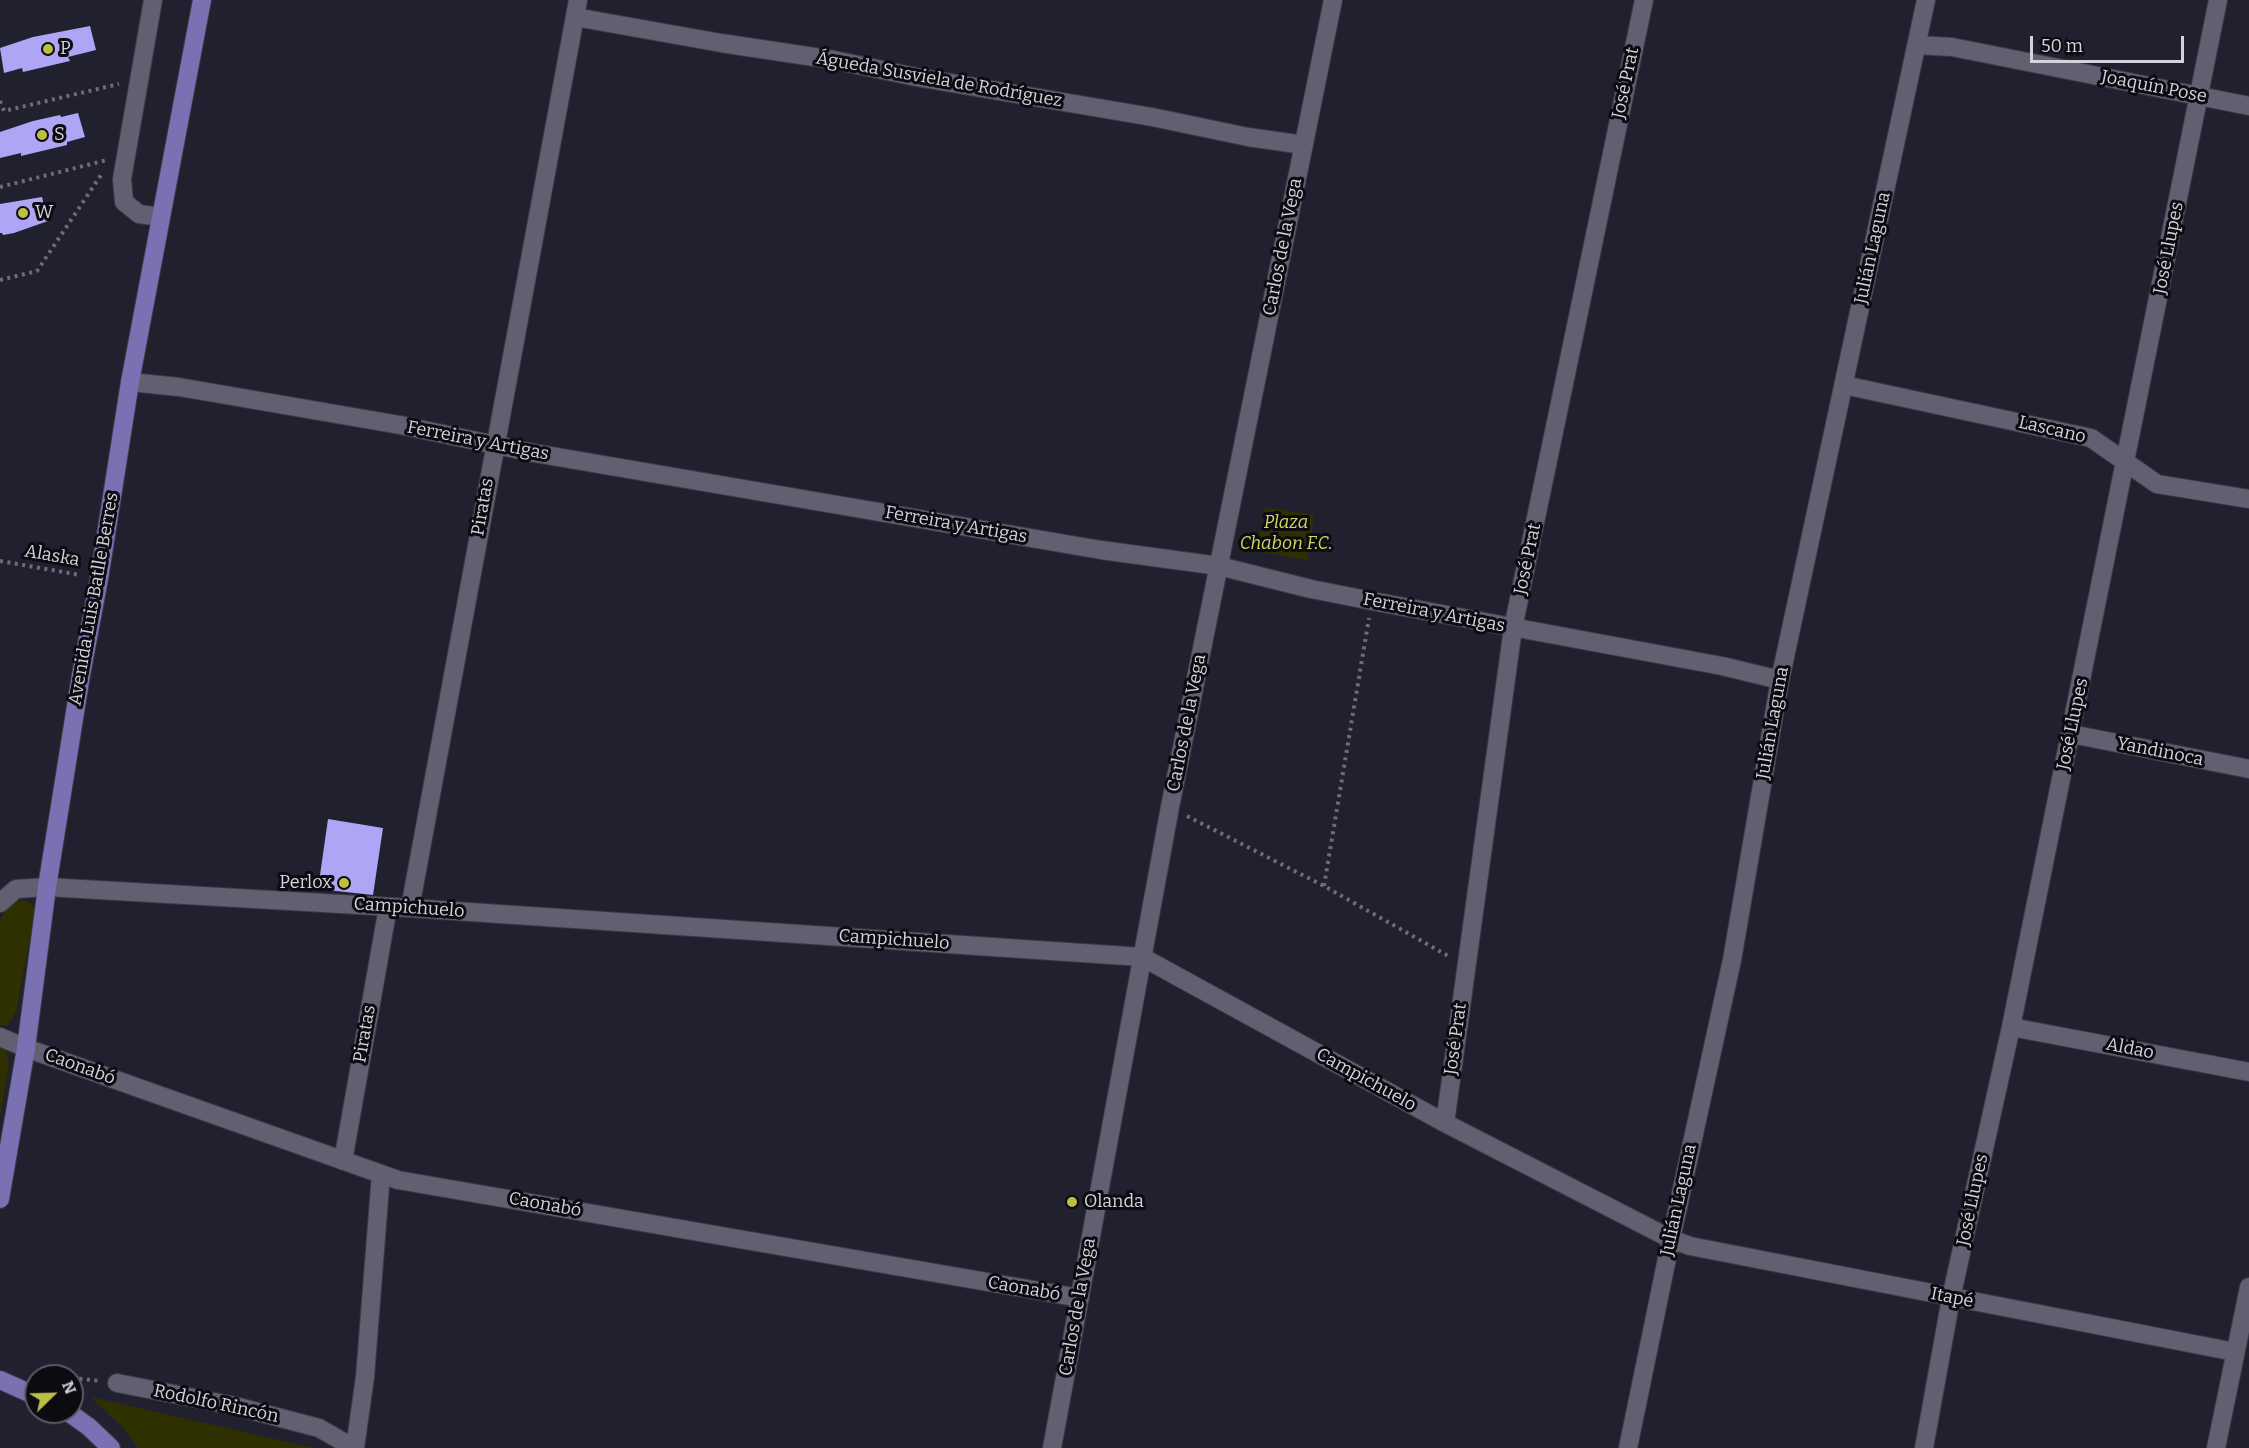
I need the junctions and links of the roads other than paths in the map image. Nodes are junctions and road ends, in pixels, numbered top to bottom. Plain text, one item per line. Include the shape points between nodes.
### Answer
1 (153, 0) edge
2 (202, 0) edge
3 (1333, 0) edge
4 (1644, 0) edge
5 (1926, 0) edge
6 (2218, 0) edge
7 (576, 8) edge
8 (1917, 45) junction
9 (2199, 97) junction
10 (2249, 106) edge
11 (1304, 145) junction
12 (161, 217) junction
13 (130, 382) junction
14 (1844, 385) junction
15 (494, 445) junction
16 (2126, 463) junction
17 (2249, 499) edge
18 (1219, 566) junction
19 (1513, 628) junction
20 (1780, 680) junction
21 (2071, 734) junction
22 (2249, 769) edge
23 (47, 887) junction
24 (0, 903) edge
25 (388, 907) junction
26 (410, 908) junction
27 (1142, 957) junction
28 (2011, 1027) junction
29 (0, 1036) edge
30 (26, 1048) junction
31 (2249, 1072) edge
32 (1445, 1123) junction
33 (343, 1161) junction
34 (381, 1174) junction
35 (0, 1199) edge
36 (1671, 1239) junction
37 (2249, 1287) edge
38 (1080, 1298) junction
39 (1952, 1298) junction
40 (2235, 1352) junction
41 (0, 1380) edge
42 (117, 1383) road end
43 (24, 1390) edge
44 (84, 1423) edge
45 (111, 1448) edge
46 (354, 1448) edge
47 (1052, 1448) edge
48 (1628, 1448) edge
49 (1924, 1448) edge
50 (2217, 1448) edge

1 - 12 street via 122,179 124,202 139,214
2 - 12 main road, Avenida Luis Batlle Berres
3 - 11 street, Carlos de la Vega
4 - 19 street, José Prat
5 - 8 street, Julián Laguna
6 - 9 street, José Llupes
7 - 11 street, Águeda Susviela de Rodríguez via 721,44 834,60
7 - 15 street, Piratas
8 - 9 street, Joaquín Pose via 1952,46
8 - 14 street, Julián Laguna
9 - 10 street, Joaquín Pose
9 - 16 street, José Llupes
11 - 18 street, Carlos de la Vega
12 - 13 main road, Avenida Luis Batlle Berres
13 - 15 street, Ferreira y Artigas via 376,421
13 - 23 main road, Avenida Luis Batlle Berres
14 - 16 street, Lascano via 2091,438
14 - 20 street, Julián Laguna
15 - 18 street, Ferreira y Artigas via 1101,550
15 - 26 street, Piratas
16 - 17 street, Lascano via 2157,484
16 - 21 street, José Llupes
18 - 19 street, Ferreira y Artigas via 1311,589
18 - 27 street, Carlos de la Vega
19 - 20 street, Ferreira y Artigas
19 - 32 street, José Prat
20 - 36 street, Julián Laguna via 1732,960
21 - 22 street, Yandinoca
21 - 28 street, José Llupes
23 - 24 street, Campichuelo via 16,889
23 - 25 street, Campichuelo
23 - 30 main road, Avenida Luis Batlle Berres
25 - 26 street, Campichuelo
25 - 33 street, Piratas
26 - 27 street, Campichuelo
27 - 32 street, Campichuelo
27 - 38 street, Carlos de la Vega
28 - 31 street, Aldao
28 - 39 street, José Llupes
29 - 30 street
30 - 33 street, Caonabó
30 - 35 main road, Avenida Luis Batlle Berres
32 - 36 street, Campichuelo
33 - 34 street, Caonabó
34 - 38 street, Caonabó
34 - 46 street
36 - 39 street, Itapé
36 - 48 street, Julián Laguna
37 - 40 street
38 - 47 street, Carlos de la Vega
39 - 40 street, Itapé
39 - 49 street, José Llupes
40 - 50 street
41 - 43 main road
42 - 46 street, Rodolfo Rincón via 235,1406 319,1428
44 - 45 main road

